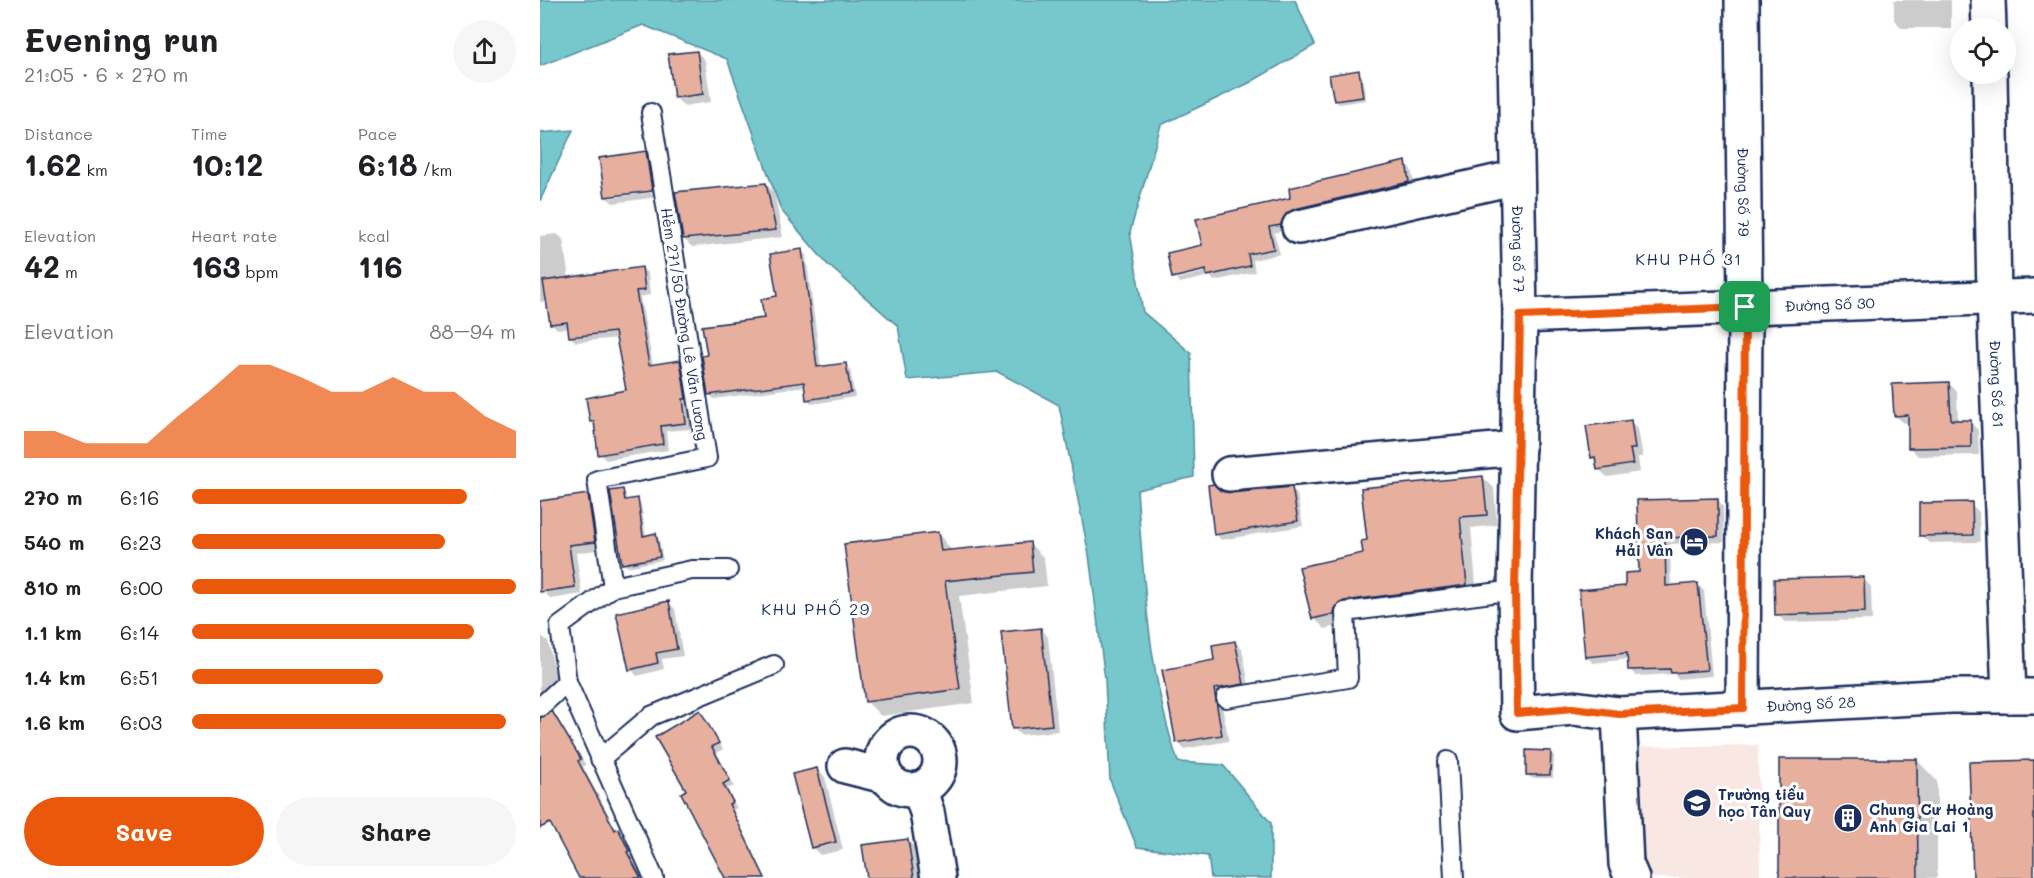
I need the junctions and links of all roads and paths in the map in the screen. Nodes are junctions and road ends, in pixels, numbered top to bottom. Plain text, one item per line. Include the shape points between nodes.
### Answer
1 (1514, 0) edge
2 (1742, 0) edge
3 (1988, 0) edge
4 (1989, 18) edge
5 (1990, 84) edge
6 (651, 114) dead end
7 (1517, 177) junction
8 (1299, 227) dead end
9 (2034, 296) edge
10 (1994, 297) junction
11 (1745, 307) junction
12 (1520, 316) junction
13 (1518, 448) junction
14 (1229, 474) dead end
15 (728, 570) dead end
16 (614, 587) junction
17 (1515, 590) junction
18 (774, 665) dead end
19 (567, 682) junction
20 (2021, 696) edge
21 (1226, 698) dead end
22 (540, 707) edge
23 (1743, 708) junction
24 (1517, 713) joint
25 (1619, 714) junction
26 (600, 759) junction
27 (1449, 761) dead end
28 (845, 766) dead end
29 (885, 776) junction
30 (920, 791) junction
31 (654, 878) edge
32 (938, 878) edge
33 (1454, 878) edge
34 (1632, 878) edge

1 - 7 street, Đường số 77
2 - 11 street, Đường Số 79
3 - 4 street
5 - 10 street, Đường Số 81
6 - 16 lane, Hẻm 271/50 Đường Lê Văn Lương via 707,458 597,480
7 - 8 street
7 - 12 street, Đường số 77
9 - 10 street, Đường Số 30
10 - 11 street, Đường Số 30
10 - 20 street, Đường Số 81
11 - 12 street, Đường Số 30
11 - 23 street, Đường Số 79
12 - 13 street, Đường số 77
13 - 14 street
13 - 17 street, Đường số 77
15 - 16 lane via 692,570
16 - 19 lane via 560,626
17 - 21 lane via 1345,612 1348,678
17 - 24 street, Đường số 77
18 - 26 lane via 651,716
19 - 22 lane
19 - 26 lane
20 - 23 street, Đường Số 28
23 - 25 street, Đường Số 28
24 - 25 street, Đường Số 28 via 1573,708
25 - 34 street via 1626,864
26 - 31 lane
27 - 33 lane
28 - 29 street
29 - 30 street via 900,790
29 - 30 street via 882,751 887,745 898,732 922,732 940,749 939,774
30 - 32 street

